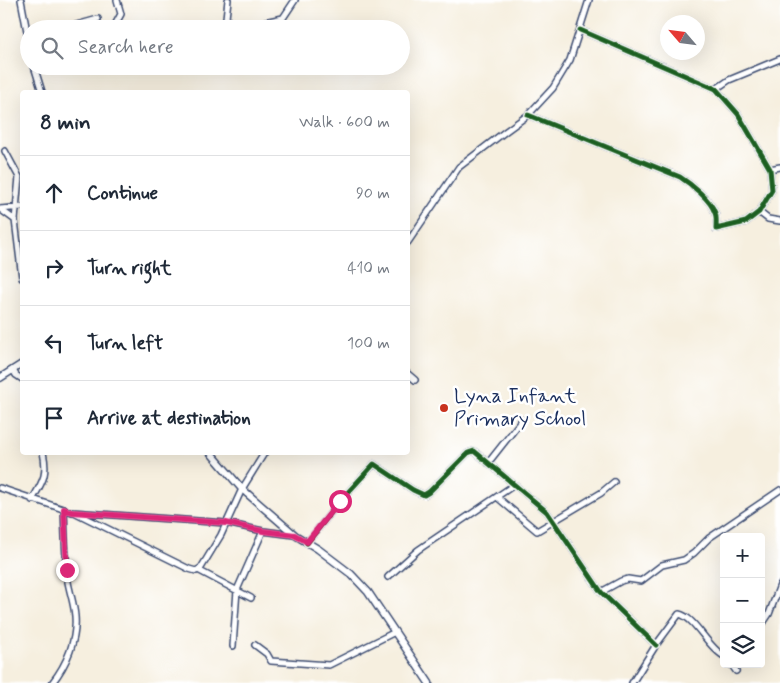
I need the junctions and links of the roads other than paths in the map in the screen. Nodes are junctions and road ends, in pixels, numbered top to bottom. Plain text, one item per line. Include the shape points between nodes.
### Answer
1 (21, 0) edge
2 (117, 0) edge
3 (228, 0) edge
4 (295, 0) edge
5 (589, 0) edge
6 (98, 19) dead end
7 (25, 20) edge
8 (94, 20) edge
9 (118, 20) edge
10 (226, 20) edge
11 (273, 20) edge
12 (580, 30) junction
13 (780, 59) edge
14 (37, 75) edge
15 (716, 88) junction
16 (41, 90) edge
17 (528, 115) junction
18 (4, 151) dead end
19 (780, 167) edge
20 (770, 169) junction
21 (20, 207) edge
22 (0, 209) edge
23 (758, 212) junction
24 (16, 220) junction
25 (780, 221) edge
26 (410, 239) edge
27 (20, 252) edge
28 (20, 365) edge
29 (13, 370) junction
30 (410, 376) edge
31 (20, 377) edge
32 (0, 378) edge
33 (415, 380) dead end
34 (522, 420) dead end
35 (43, 455) edge
36 (213, 455) edge
37 (263, 455) edge
38 (488, 463) junction
39 (614, 482) dead end
40 (514, 485) junction
41 (0, 488) edge
42 (242, 489) junction
43 (780, 490) edge
44 (497, 497) junction
45 (32, 500) junction
46 (64, 509) junction
47 (72, 512) junction
48 (554, 522) junction
49 (226, 523) junction
50 (263, 531) junction
51 (295, 535) junction
52 (307, 542) junction
53 (198, 570) junction
54 (388, 577) dead end
55 (780, 585) edge
56 (237, 590) junction
57 (601, 592) junction
58 (251, 598) dead end
59 (763, 623) edge
60 (395, 632) junction
61 (656, 645) junction
62 (233, 646) dead end
63 (256, 646) dead end
64 (720, 652) edge
65 (734, 668) edge
66 (736, 671) dead end
67 (52, 683) edge
68 (429, 683) edge
69 (632, 683) edge

1 - 7 street
2 - 9 street via 121,14
3 - 10 street
4 - 11 street via 283,18
5 - 12 street
6 - 8 street
12 - 15 street
12 - 17 street via 561,76
13 - 15 street
14 - 16 street
15 - 20 street via 738,114
17 - 23 street via 680,177 712,207 716,214 716,229 742,224
17 - 26 street via 459,167
18 - 21 street via 19,177
19 - 20 street
20 - 23 street via 772,190
21 - 22 street
21 - 24 street
22 - 24 street
23 - 25 street via 768,219
24 - 27 street
28 - 29 main road
29 - 31 street
29 - 32 main road
30 - 33 street
34 - 38 street
35 - 45 street via 46,473
36 - 42 main road
37 - 42 street
38 - 40 street
38 - 52 street via 471,451 424,495 374,464
39 - 48 street
40 - 44 street
40 - 48 street via 547,512
41 - 45 street
42 - 49 street
42 - 51 main road
43 - 57 street via 709,538 684,560 662,565 641,581 621,581
44 - 48 street via 536,530
44 - 54 street via 418,550
45 - 46 street
46 - 47 street
46 - 67 street via 75,627 70,652
47 - 49 street
47 - 53 street via 189,569
48 - 57 street
49 - 50 street
49 - 53 street
50 - 51 street
50 - 56 street
51 - 52 main road
52 - 60 main road via 351,574 368,592
53 - 56 street
55 - 59 street
56 - 58 street
56 - 62 street
57 - 61 street
60 - 63 street via 326,666 271,661
60 - 68 main road
61 - 64 street via 680,614
61 - 69 street
65 - 66 street

